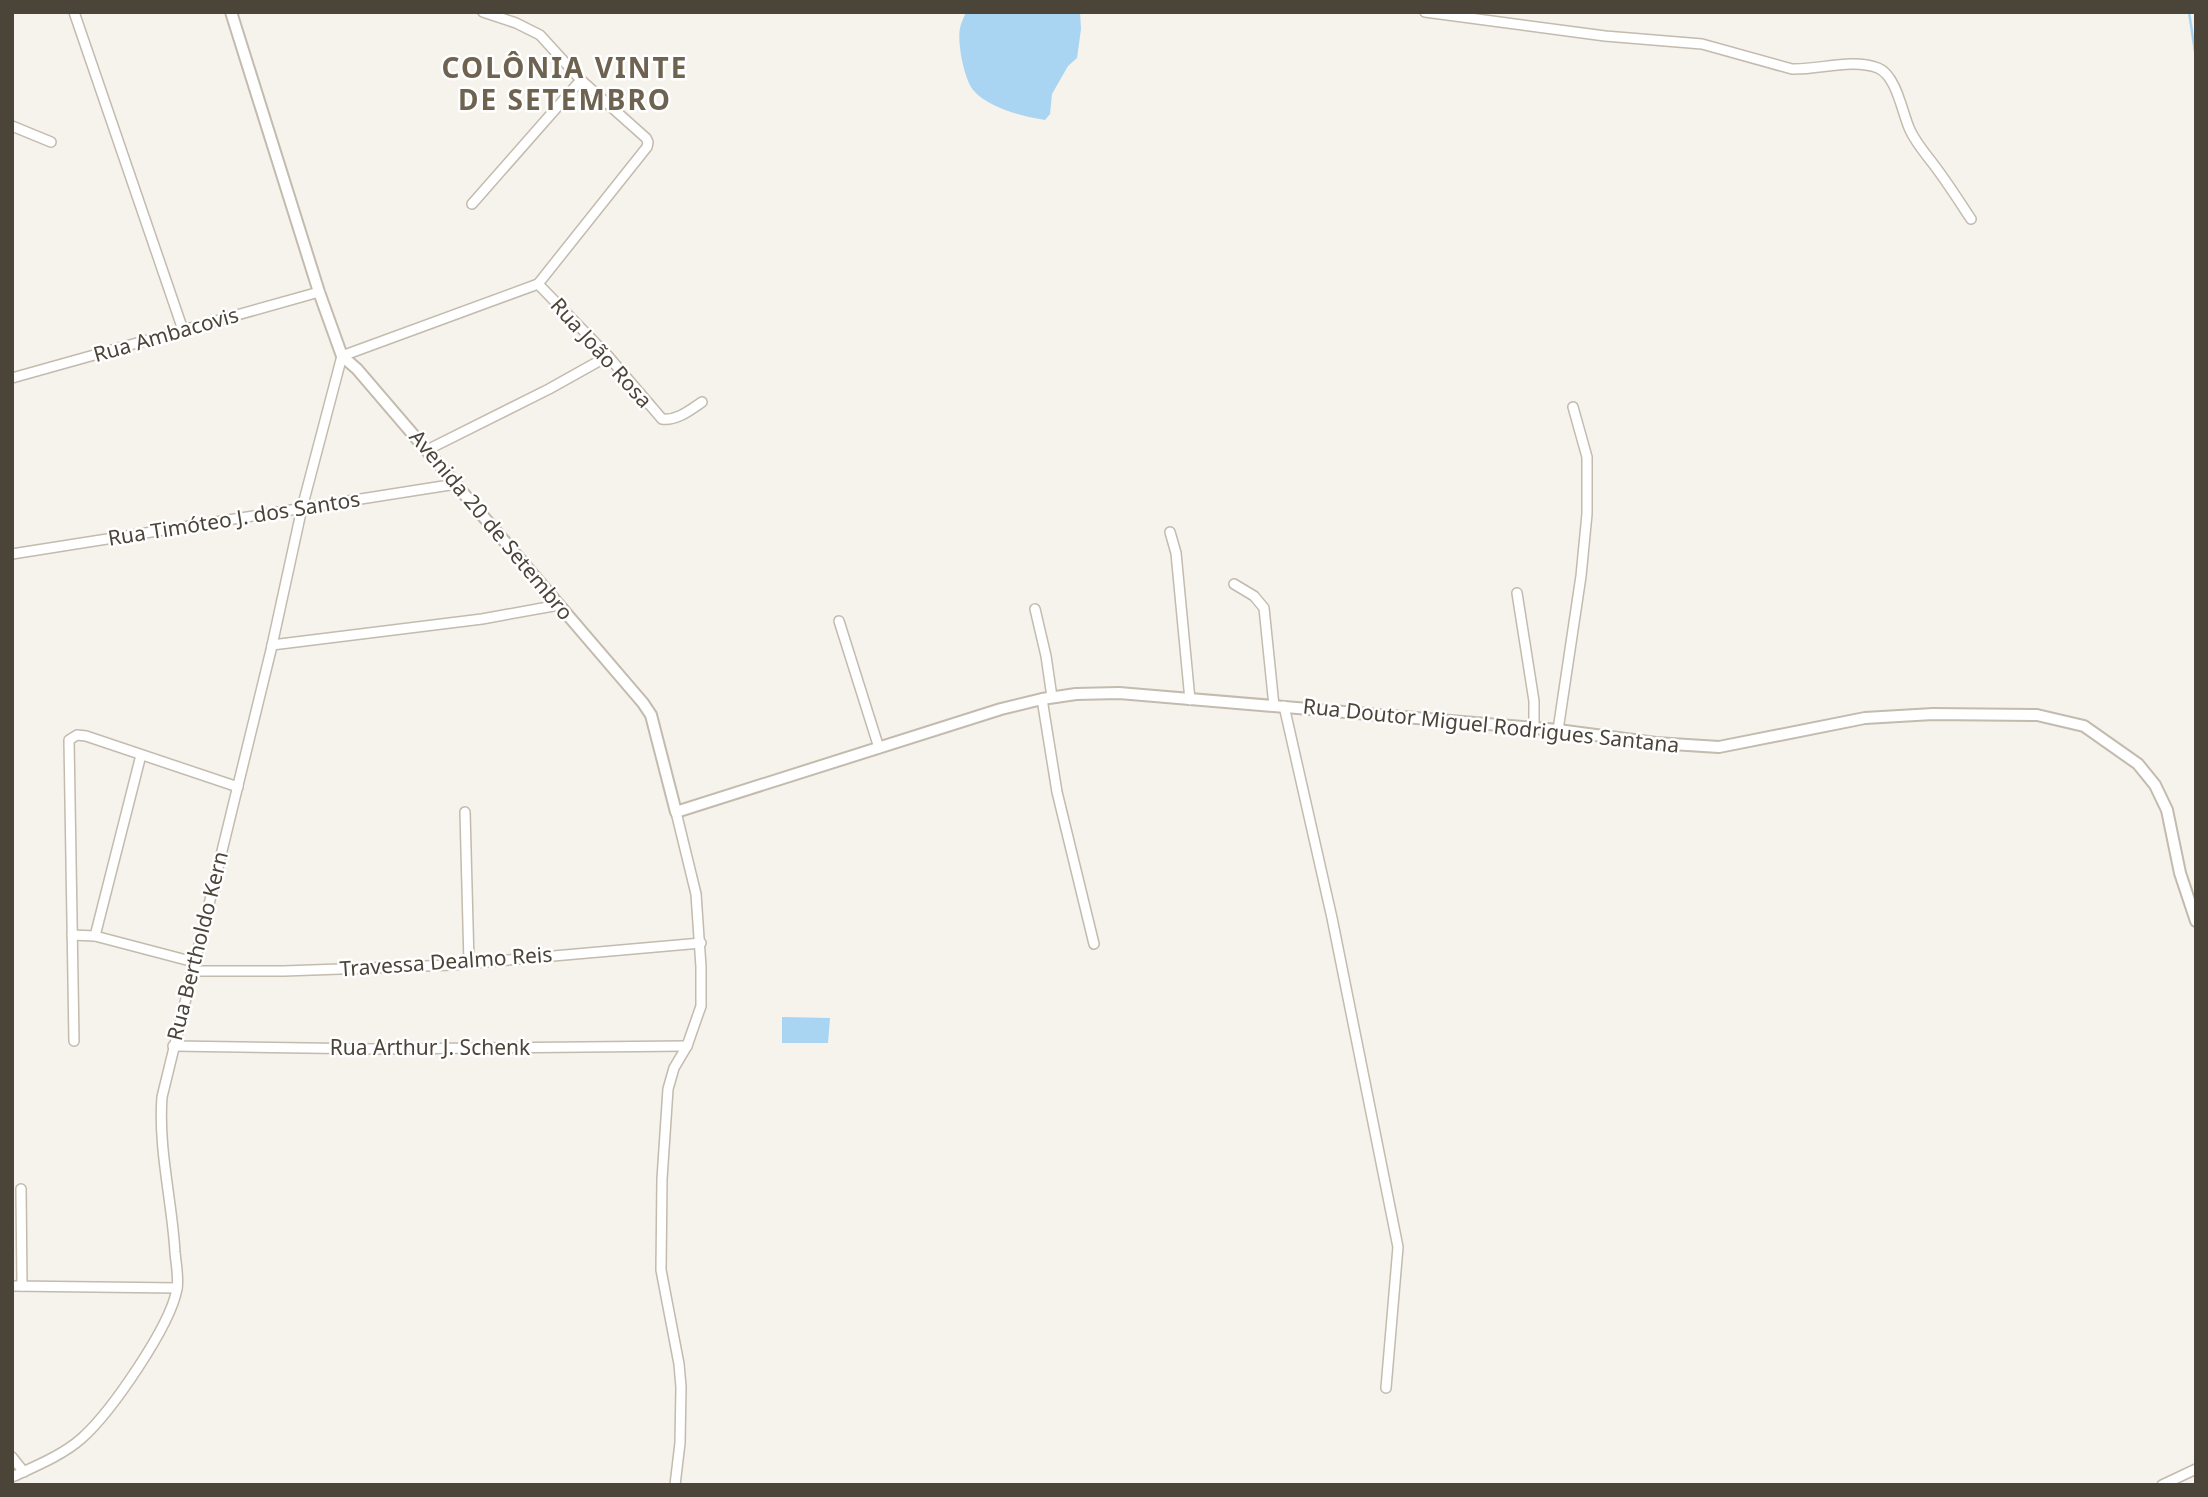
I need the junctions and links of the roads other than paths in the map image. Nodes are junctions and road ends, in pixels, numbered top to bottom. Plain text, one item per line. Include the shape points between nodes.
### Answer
1 (74, 12) edge
2 (231, 12) edge
3 (483, 12) edge
4 (1425, 12) edge
5 (581, 80) junction
6 (12, 126) edge
7 (51, 142) dead end
8 (472, 204) dead end
9 (1971, 219) dead end
10 (538, 284) junction
11 (319, 292) junction
12 (183, 330) junction
13 (342, 356) junction
14 (608, 356) junction
15 (12, 378) edge
16 (702, 402) dead end
17 (1573, 407) dead end
18 (427, 450) junction
19 (456, 484) junction
20 (302, 508) junction
21 (1170, 532) dead end
22 (12, 554) edge
23 (1234, 584) dead end
24 (1517, 593) dead end
25 (559, 605) junction
26 (1035, 609) dead end
27 (839, 621) dead end
28 (272, 645) junction
29 (1047, 698) junction
30 (1189, 700) junction
31 (1279, 706) junction
32 (1534, 729) junction
33 (1559, 730) junction
34 (879, 748) junction
35 (141, 755) junction
36 (238, 787) junction
37 (676, 812) junction
38 (465, 813) dead end
39 (2196, 921) edge
40 (72, 935) junction
41 (95, 936) junction
42 (701, 943) junction
43 (1094, 944) dead end
44 (469, 963) junction
45 (193, 967) junction
46 (74, 1041) dead end
47 (173, 1046) junction
48 (687, 1046) junction
49 (21, 1189) dead end
50 (17, 1286) edge
51 (177, 1288) junction
52 (1386, 1388) dead end
53 (12, 1457) edge
54 (2196, 1469) edge
55 (24, 1472) junction
56 (12, 1477) edge
57 (675, 1485) edge
58 (2162, 1485) edge

1 - 12 street
2 - 11 street, Avenida 20 de Setembro
3 - 5 street via 540,35
4 - 9 street via 1702,44 1792,69 1874,67 1884,71 1921,149
5 - 8 street
5 - 10 street via 646,138 647,147
6 - 7 street
10 - 13 street
10 - 14 street, Rua João Rosa
11 - 12 street, Rua Ambacovis
11 - 13 street, Avenida 20 de Setembro
12 - 15 street, Rua Ambacovis
13 - 18 street, Avenida 20 de Setembro
13 - 20 street, Rua Bertholdo Kern
14 - 16 street, Rua João Rosa via 662,419 678,417
14 - 18 street
17 - 33 street via 1587,457 1587,514
18 - 19 street, Avenida 20 de Setembro
19 - 20 street, Rua Timóteo J. dos Santos
19 - 25 street, Avenida 20 de Setembro
20 - 22 street, Rua Timóteo J. dos Santos
20 - 28 street, Rua Bertholdo Kern
21 - 30 street via 1176,553
23 - 31 street via 1264,608
24 - 32 street
25 - 28 street
25 - 37 street, Avenida 20 de Setembro via 651,715
26 - 29 street via 1046,656
27 - 34 street
28 - 36 street, Rua Bertholdo Kern
29 - 30 street, Rua Doutor Miguel Rodrigues Santana via 1119,693
29 - 34 street, Rua Doutor Miguel Rodrigues Santana
29 - 43 street via 1057,792
30 - 31 street, Rua Doutor Miguel Rodrigues Santana
31 - 32 street, Rua Doutor Miguel Rodrigues Santana
31 - 52 street via 1332,918 1398,1247
32 - 33 street, Rua Doutor Miguel Rodrigues Santana
33 - 39 street, Rua Doutor Miguel Rodrigues Santana via 1719,747 1865,718 1933,713 2037,715 2084,726 2138,764 2155,785
34 - 37 street, Rua Doutor Miguel Rodrigues Santana
35 - 36 street
35 - 40 street via 86,736 69,740
35 - 41 street
36 - 45 street, Rua Bertholdo Kern
37 - 42 street, Avenida 20 de Setembro via 696,894
38 - 44 street
40 - 41 street, Travessa Dealmo Reis
40 - 46 street
41 - 45 street, Travessa Dealmo Reis
42 - 44 street, Travessa Dealmo Reis
42 - 48 street, Avenida 20 de Setembro via 701,1006
44 - 45 street, Travessa Dealmo Reis via 310,971
45 - 47 street, Rua Bertholdo Kern
47 - 48 street, Rua Arthur J. Schenk
47 - 51 street, Rua Bertholdo Kern via 161,1116
48 - 57 street, Avenida 20 de Setembro via 668,1089 660,1229 664,1293 681,1387
49 - 50 street
50 - 51 street
51 - 55 street, Rua Bertholdo Kern via 153,1343 111,1405 83,1437
53 - 55 street
54 - 58 street
55 - 56 street, Rua Bertholdo Kern

